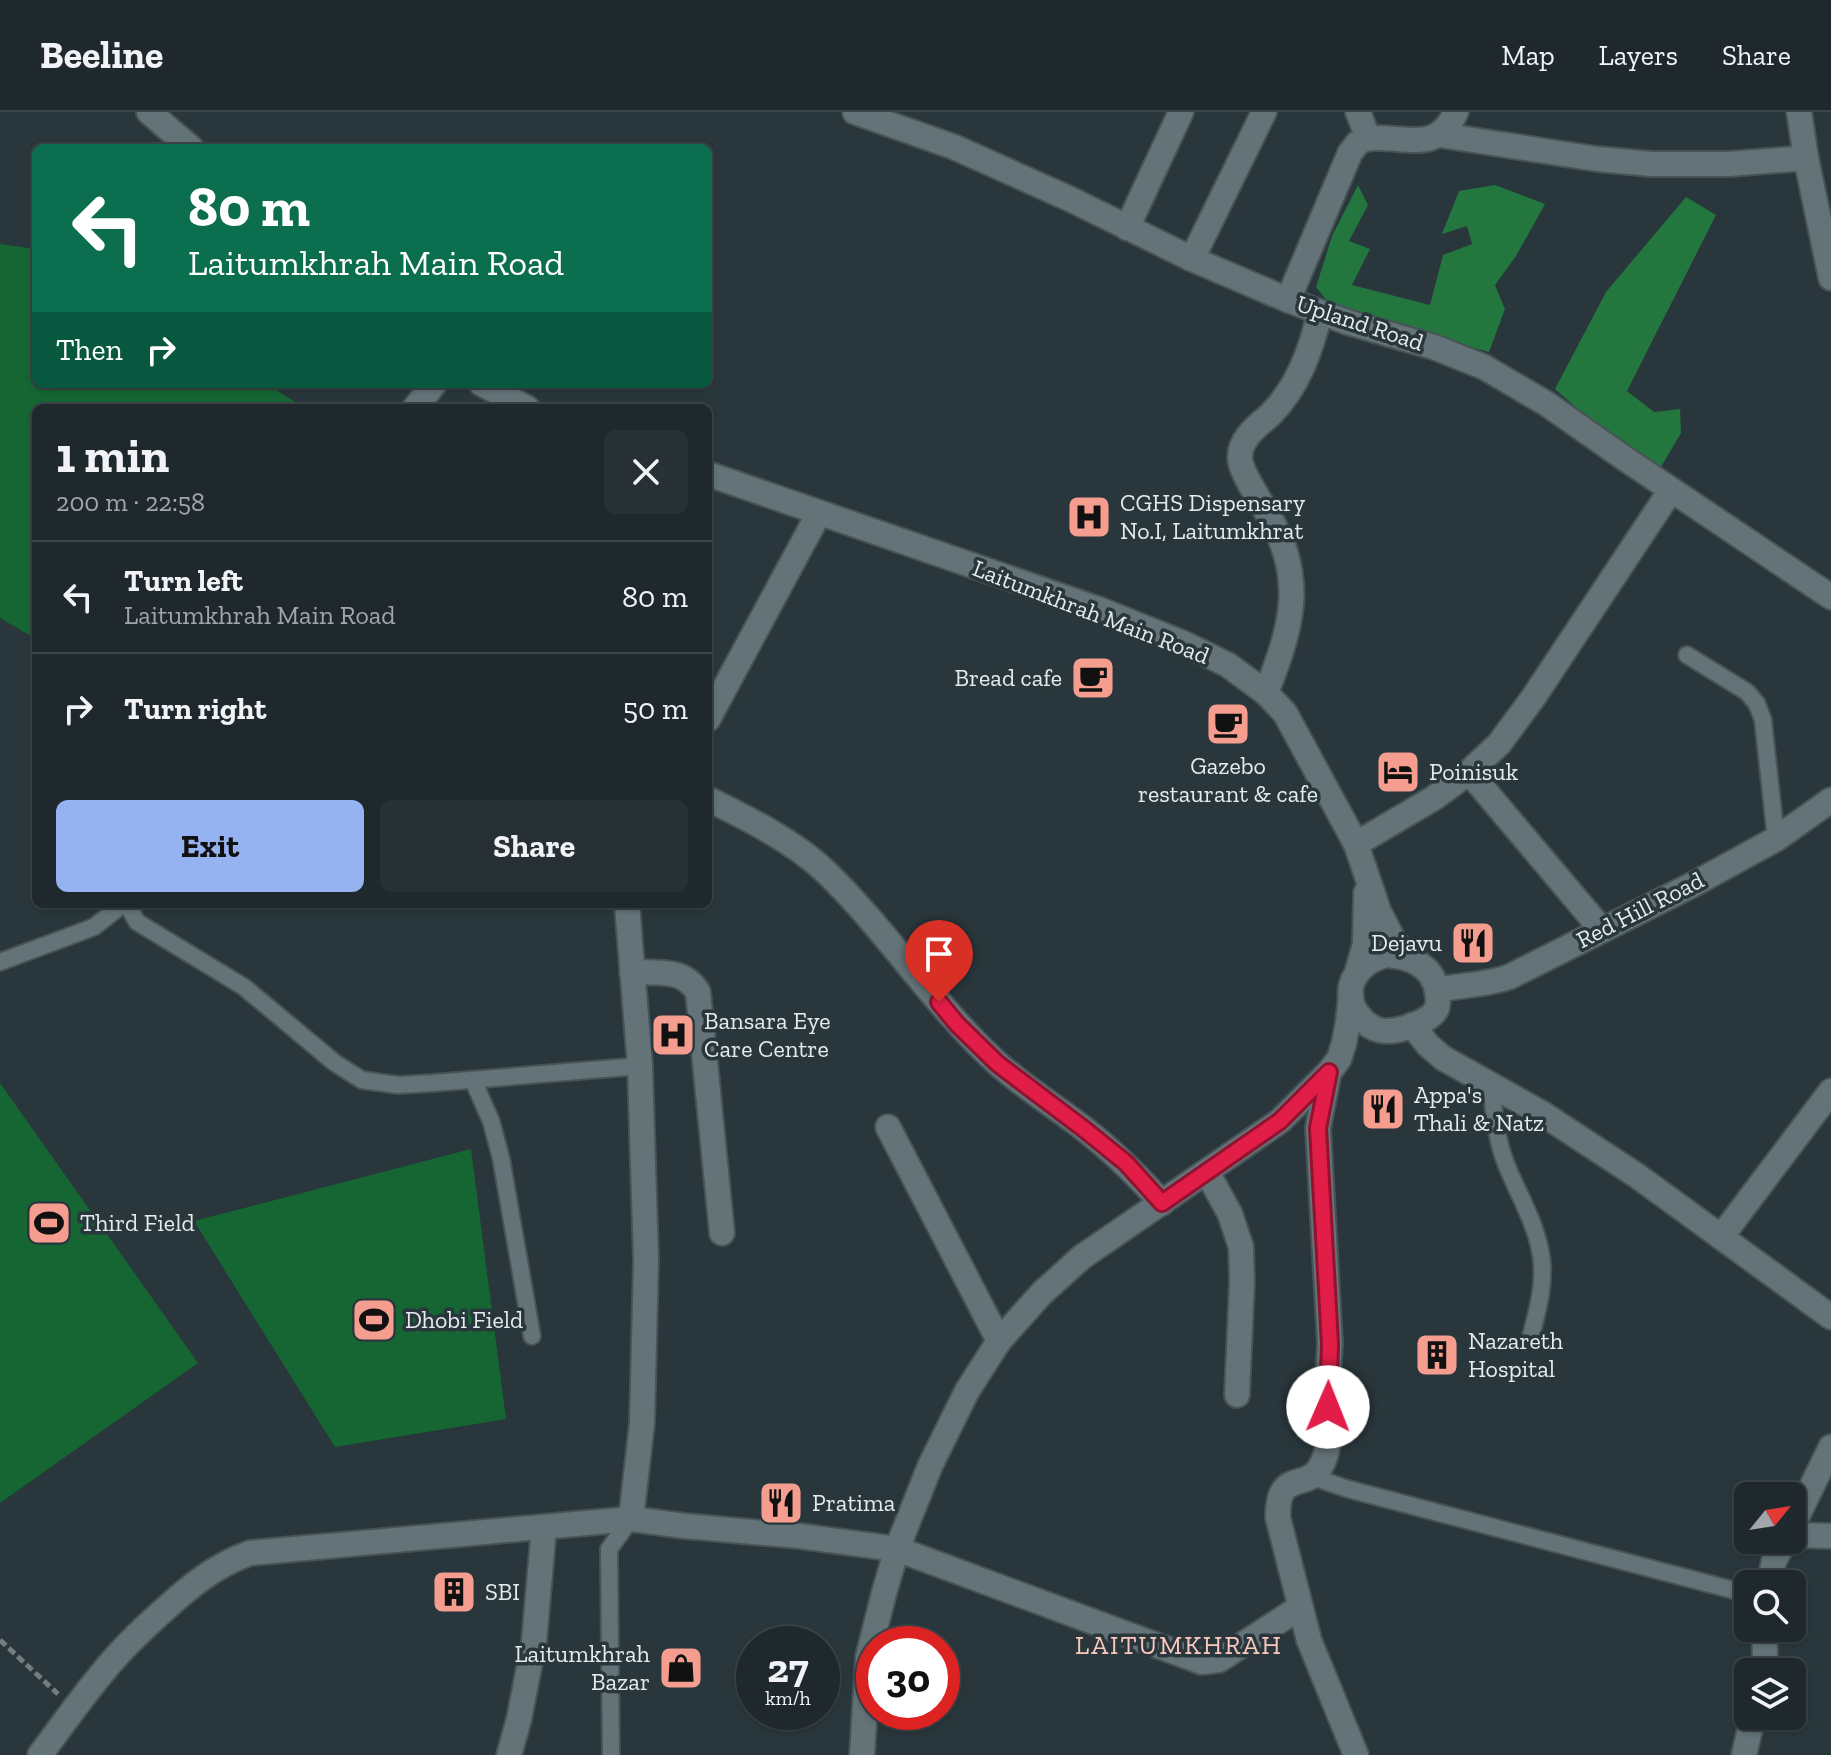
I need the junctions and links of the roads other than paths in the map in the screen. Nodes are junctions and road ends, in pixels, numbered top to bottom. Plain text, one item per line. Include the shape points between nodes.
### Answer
1 (149, 112) edge
2 (855, 112) edge
3 (1181, 112) edge
4 (1264, 112) edge
5 (1358, 112) edge
6 (1456, 112) edge
7 (1799, 112) edge
8 (1440, 135) junction
9 (1368, 138) junction
10 (186, 144) edge
11 (1806, 158) junction
12 (1127, 228) junction
13 (1192, 259) junction
14 (1831, 278) edge
15 (1288, 300) junction
16 (1320, 312) junction
17 (431, 388) edge
18 (490, 388) edge
19 (418, 404) edge
20 (520, 404) edge
21 (712, 475) edge
22 (1671, 490) junction
23 (819, 513) junction
24 (1831, 597) edge
25 (1687, 655) dead end
26 (1266, 693) junction
27 (712, 712) edge
28 (1469, 772) junction
29 (1831, 800) edge
30 (712, 801) edge
31 (1776, 839) junction
32 (1356, 844) junction
33 (1367, 879) junction
34 (118, 908) edge
35 (131, 908) edge
36 (627, 908) edge
37 (1602, 930) junction
38 (1409, 959) junction
39 (0, 962) edge
40 (632, 972) junction
41 (1354, 984) junction
42 (1437, 990) junction
43 (1402, 1028) junction
44 (640, 1066) junction
45 (1334, 1066) junction
46 (473, 1080) junction
47 (1492, 1085) junction
48 (1828, 1100) edge
49 (888, 1127) dead end
50 (1207, 1172) junction
51 (1162, 1203) junction
52 (722, 1233) dead end
53 (1721, 1237) junction
54 (1831, 1317) edge
55 (532, 1336) dead end
56 (1531, 1336) dead end
57 (999, 1341) junction
58 (1237, 1395) dead end
59 (1831, 1447) edge
60 (1313, 1477) junction
61 (1806, 1498) edge
62 (631, 1519) junction
63 (544, 1527) junction
64 (1806, 1535) edge
65 (1831, 1536) edge
66 (897, 1549) junction
67 (1734, 1590) edge
68 (1299, 1608) junction
69 (1750, 1730) edge
70 (40, 1755) edge
71 (509, 1755) edge
72 (611, 1755) edge
73 (862, 1755) edge
74 (1356, 1755) edge
75 (1744, 1755) edge

1 - 10 street
2 - 12 street, Upland Road via 954,147
3 - 12 street
4 - 13 street
5 - 9 street
6 - 8 street
7 - 11 street
8 - 9 street via 1425,141
8 - 11 street via 1651,164
9 - 15 street via 1350,153
11 - 14 street
12 - 13 street, Upland Road
13 - 15 street, Upland Road
15 - 16 street, Upland Road
16 - 22 street, Upland Road via 1484,367
16 - 26 street via 1298,376 1284,399 1252,431 1240,458 1288,561 1292,603
17 - 19 street
18 - 20 street
21 - 23 street, Laitumkhrah Main Road
22 - 24 street, Upland Road
22 - 28 street via 1533,698 1499,744
23 - 26 street, Laitumkhrah Main Road via 1185,644 1228,665
23 - 27 street
25 - 31 lane via 1747,692 1757,704
26 - 32 street, Laitumkhrah Main Road via 1285,713
28 - 32 street
28 - 37 street
29 - 31 street, Red Hill Road
30 - 51 street via 778,836 824,870 957,1024 998,1064 1126,1163
31 - 37 street, Red Hill Road
32 - 33 street, Laitumkhrah Main Road
33 - 38 street, Laitumkhrah Main Road via 1393,939
33 - 41 street via 1365,944
34 - 39 lane via 94,927
35 - 46 lane via 137,922 244,987 362,1080 398,1085
36 - 40 street
37 - 42 street, Red Hill Road via 1509,977
38 - 41 street via 1375,958 1365,964
38 - 42 street via 1432,976
40 - 44 street
40 - 52 street via 671,973 692,982 698,992
41 - 43 street via 1354,1007 1360,1017 1379,1030
41 - 45 street
42 - 43 street via 1430,1016
43 - 45 street via 1361,1044
43 - 47 street
44 - 46 lane
44 - 62 street via 645,1276 642,1423
45 - 50 street via 1280,1121
45 - 60 street via 1318,1128 1330,1344 1329,1436 1323,1464
46 - 55 lane via 501,1158
47 - 53 street via 1624,1167
47 - 56 lane via 1498,1139 1542,1262
48 - 53 street
49 - 57 street
50 - 51 street
50 - 58 street via 1241,1247
51 - 57 street via 1082,1257
53 - 54 street
57 - 66 street via 930,1466
59 - 61 street
60 - 67 lane
60 - 68 street via 1290,1483 1278,1504
62 - 63 street
62 - 66 street
62 - 72 lane via 609,1549
63 - 70 street via 250,1553 231,1560 188,1588 114,1659
63 - 71 street via 534,1642
64 - 65 street
66 - 68 street via 1202,1662 1219,1660
66 - 73 street via 868,1657
68 - 74 street
69 - 75 street

